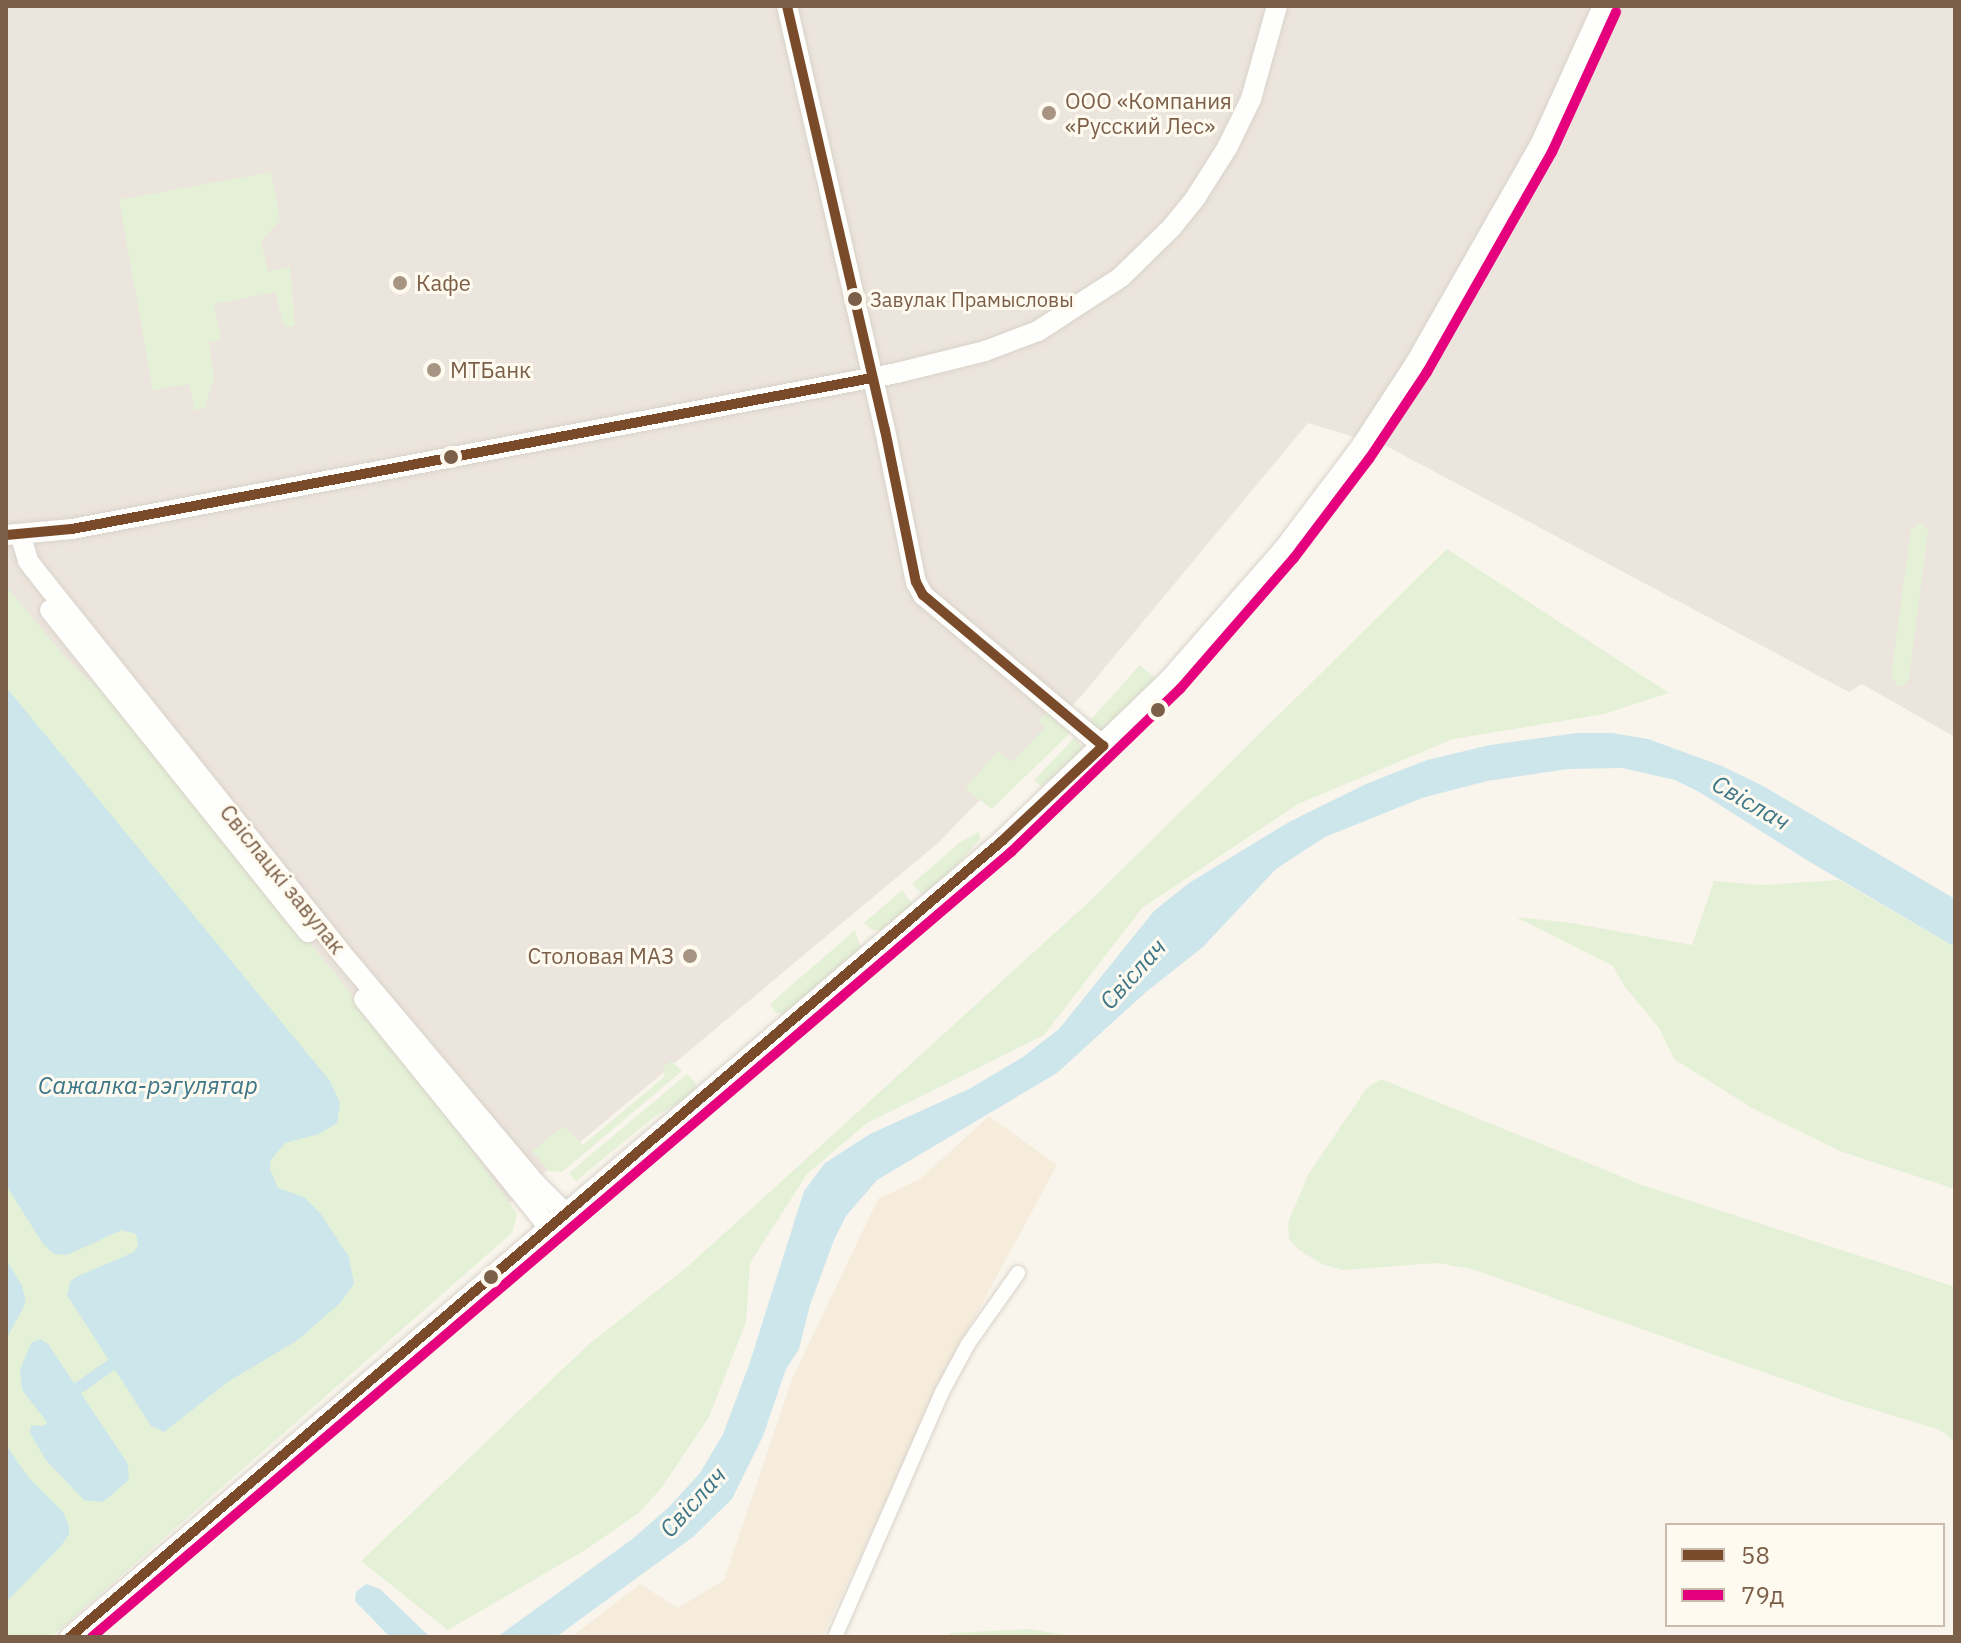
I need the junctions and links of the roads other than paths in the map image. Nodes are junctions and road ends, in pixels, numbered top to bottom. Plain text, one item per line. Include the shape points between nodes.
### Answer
1 (787, 6) edge
2 (1277, 6) edge
3 (1603, 6) edge
4 (872, 378) junction
5 (48, 533) junction
6 (11, 539) edge
7 (37, 572) junction
8 (1103, 746) junction
9 (556, 1219) junction
10 (1018, 1273) dead end
11 (70, 1637) edge
12 (835, 1637) edge

1 - 4 street
2 - 4 street via 1251,99 1227,148 1196,197 1145,256 1087,302 1038,331 985,351
3 - 8 street via 1533,159 1437,329 1358,451 1256,583
4 - 5 street
4 - 8 street via 912,569 923,595
5 - 6 street
5 - 7 street via 39,549
6 - 7 street, Свіслацкі завулак
6 - 9 street, Свіслацкі завулак via 20,573
7 - 9 street, Свіслацкі завулак via 338,949 536,1184
8 - 9 street via 1002,841
9 - 11 street
10 - 12 street via 968,1344 941,1394

